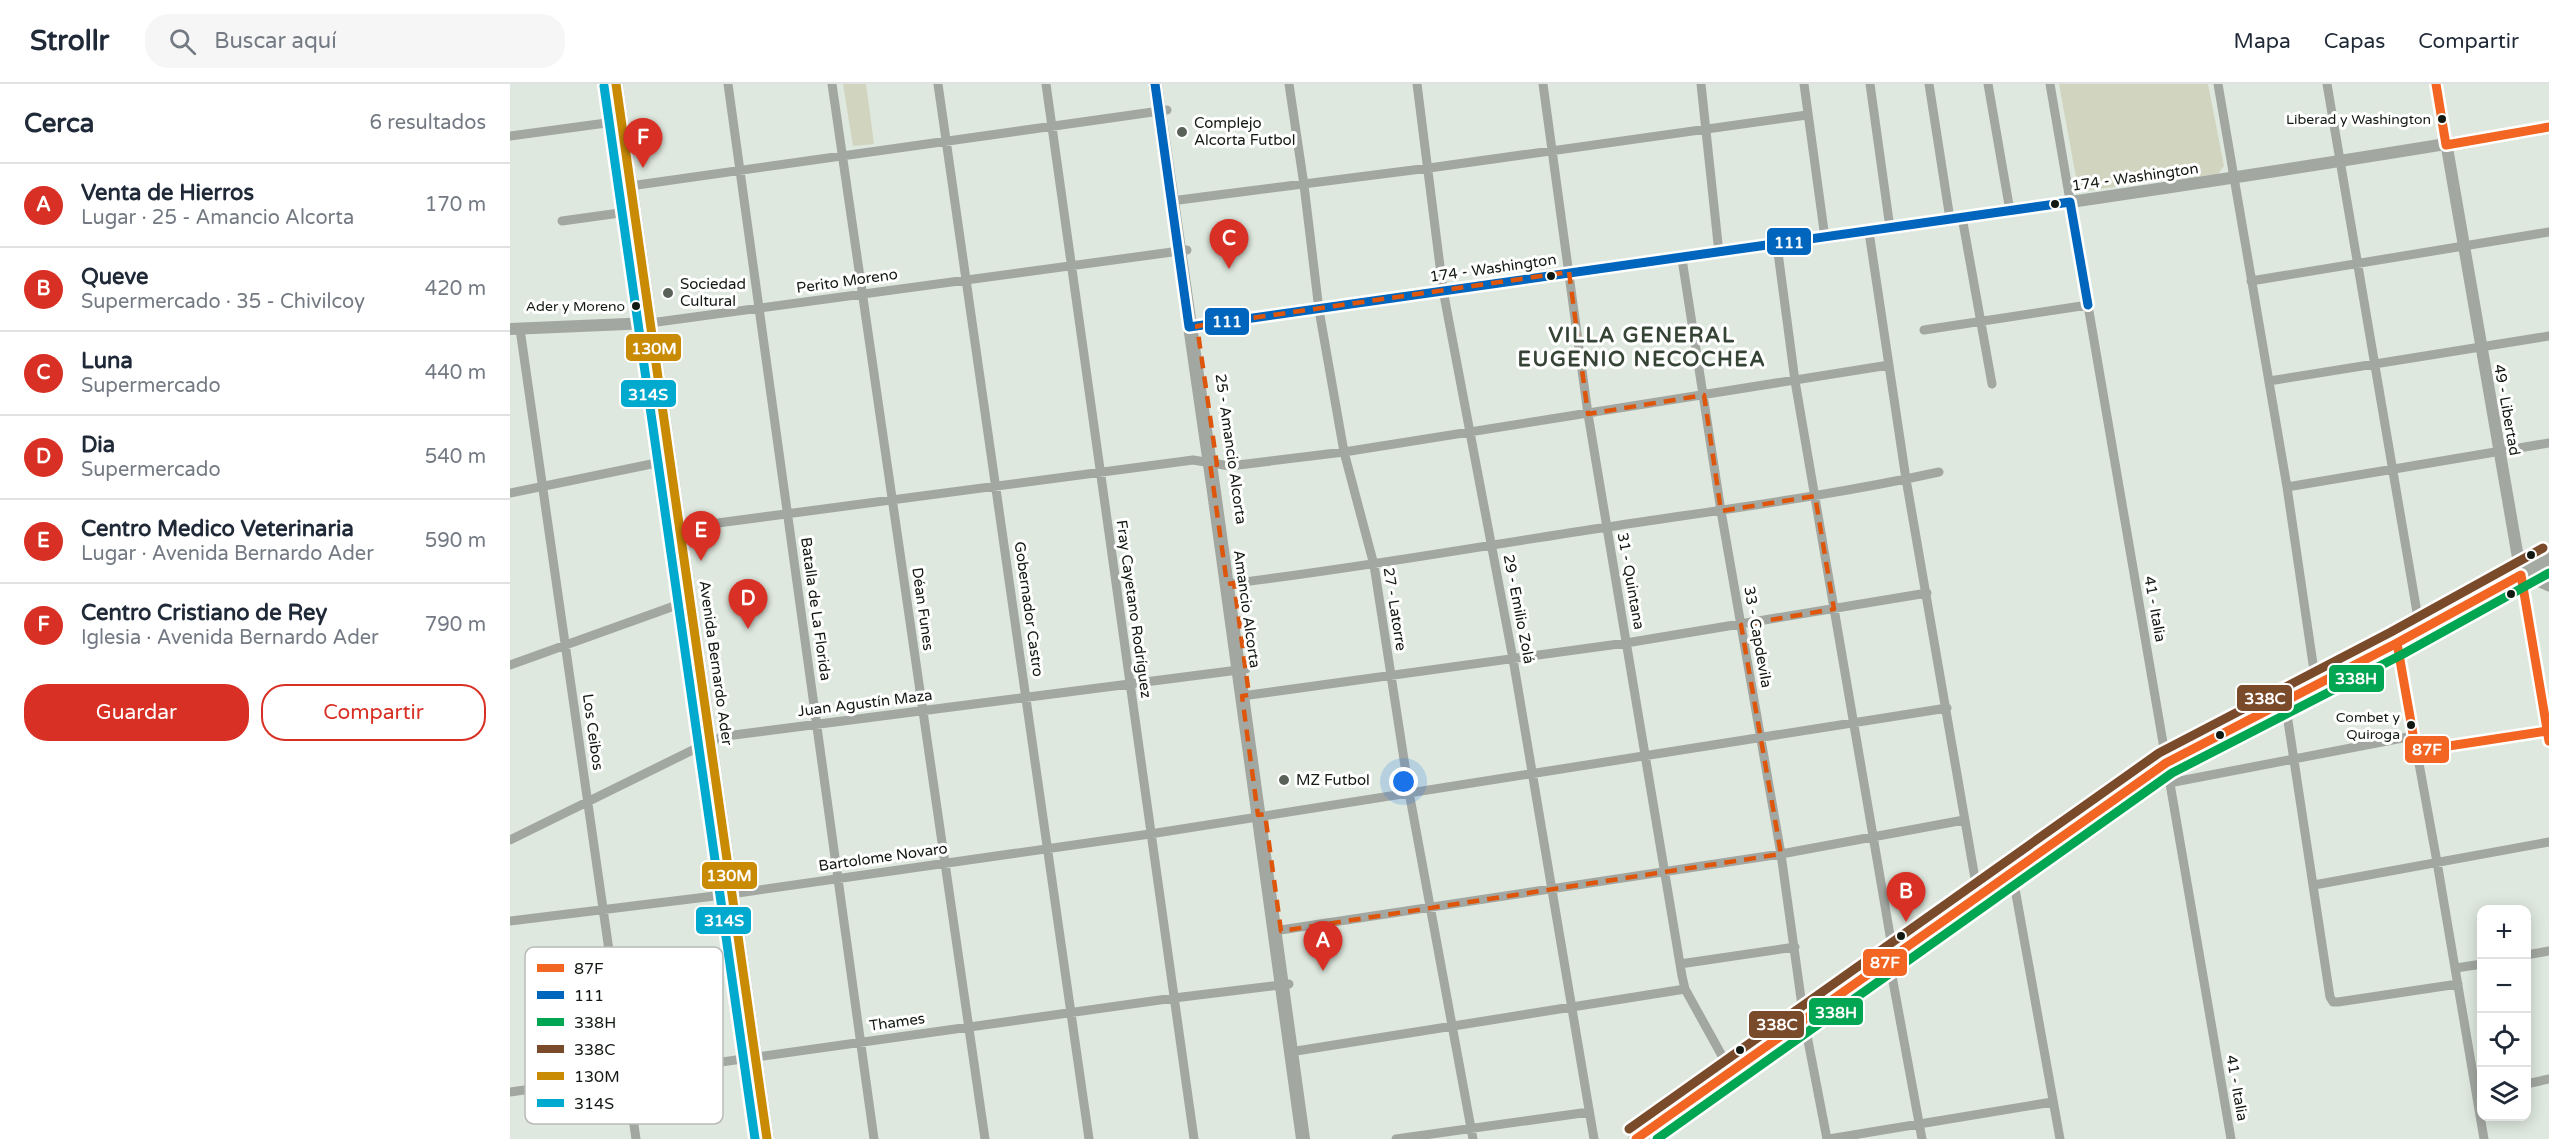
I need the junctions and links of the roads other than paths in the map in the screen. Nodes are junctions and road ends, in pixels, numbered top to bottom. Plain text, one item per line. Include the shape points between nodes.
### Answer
1 (616, 84) edge
2 (728, 84) edge
3 (832, 84) edge
4 (938, 84) edge
5 (1046, 84) edge
6 (1155, 84) edge
7 (1164, 84) edge
8 (1289, 84) edge
9 (1417, 84) edge
10 (1543, 84) edge
11 (1701, 84) edge
12 (1804, 84) edge
13 (1870, 84) edge
14 (1929, 84) edge
15 (1988, 84) edge
16 (2050, 84) edge
17 (2218, 84) edge
18 (2327, 84) edge
19 (2436, 84) edge
20 (1163, 110) junction
21 (1807, 115) junction
22 (621, 121) junction
23 (1053, 127) junction
24 (1707, 128) junction
25 (2549, 128) edge
26 (510, 136) edge
27 (946, 142) junction
28 (2446, 144) junction
29 (1551, 151) junction
30 (843, 156) junction
31 (2340, 162) junction
32 (1429, 168) junction
33 (740, 171) junction
34 (2234, 178) junction
35 (1304, 185) junction
36 (630, 186) junction
37 (1175, 201) junction
38 (2070, 202) junction
39 (634, 211) junction
40 (2010, 211) junction
41 (1956, 218) junction
42 (562, 221) dead end
43 (1890, 228) junction
44 (1869, 232) junction
45 (2549, 232) edge
46 (1825, 238) junction
47 (1777, 245) junction
48 (2463, 247) junction
49 (1183, 250) junction
50 (1719, 253) junction
51 (1682, 259) junction
52 (2358, 263) junction
53 (1070, 265) junction
54 (1569, 272) junction
55 (966, 280) junction
56 (2252, 281) junction
57 (1443, 290) junction
58 (862, 294) junction
59 (2088, 305) junction
60 (758, 308) junction
61 (1319, 310) junction
62 (1980, 322) junction
63 (650, 323) junction
64 (1193, 327) junction
65 (515, 329) edge
66 (1924, 330) dead end
67 (2549, 336) edge
68 (2481, 348) junction
69 (2373, 364) junction
70 (1889, 365) junction
71 (1795, 381) junction
72 (2269, 381) junction
73 (1992, 384) dead end
74 (1704, 395) junction
75 (1588, 414) junction
76 (1468, 432) junction
77 (2549, 443) edge
78 (1344, 452) junction
79 (2499, 452) junction
80 (671, 460) junction
81 (1214, 464) junction
82 (2392, 470) junction
83 (1100, 472) junction
84 (1939, 472) dead end
85 (1906, 479) junction
86 (544, 486) junction
87 (996, 486) junction
88 (2287, 487) junction
89 (510, 493) edge
90 (1815, 496) junction
91 (892, 500) junction
92 (1720, 511) junction
93 (787, 514) junction
94 (1606, 527) junction
95 (680, 528) junction
96 (1491, 547) junction
97 (2549, 559) edge
98 (1374, 565) junction
99 (2521, 575) junction
100 (1230, 584) junction
101 (2549, 587) edge
102 (1927, 593) junction
103 (690, 600) junction
104 (1834, 609) junction
105 (1740, 625) junction
106 (2420, 630) junction
107 (1626, 643) junction
108 (2397, 643) junction
109 (566, 644) junction
110 (1513, 659) junction
111 (510, 664) edge
112 (1242, 669) junction
113 (1391, 677) junction
114 (1129, 683) junction
115 (2319, 683) junction
116 (1245, 695) junction
117 (1027, 697) junction
118 (2280, 704) junction
119 (1947, 708) junction
120 (923, 711) junction
121 (1854, 722) junction
122 (817, 725) junction
123 (2548, 731) edge
124 (2413, 736) junction
125 (1761, 737) junction
126 (711, 741) junction
127 (2549, 741) edge
128 (2416, 751) junction
129 (1645, 755) junction
130 (2294, 758) junction
131 (2166, 763) junction
132 (1533, 772) junction
133 (2169, 783) junction
134 (1409, 792) junction
135 (588, 802) junction
136 (1262, 814) junction
137 (1964, 820) junction
138 (1150, 834) junction
139 (1872, 837) junction
140 (510, 840) edge
141 (2549, 842) edge
142 (1046, 849) junction
143 (1781, 854) junction
144 (2437, 862) junction
145 (945, 863) junction
146 (1665, 872) junction
147 (2012, 872) junction
148 (837, 879) junction
149 (2313, 885) junction
150 (1552, 891) junction
151 (731, 894) junction
152 (1978, 896) junction
153 (603, 908) junction
154 (1431, 908) junction
155 (510, 921) edge
156 (1278, 931) junction
157 (609, 947) edge
158 (1795, 948) junction
159 (2549, 951) edge
160 (2531, 954) edge
161 (1892, 958) junction
162 (1680, 964) junction
163 (2477, 965) edge
164 (2456, 968) junction
165 (2458, 984) junction
166 (1286, 985) junction
167 (1685, 989) junction
168 (1174, 998) junction
169 (1570, 1008) junction
170 (1070, 1013) junction
171 (1804, 1020) junction
172 (1452, 1026) junction
173 (968, 1027) junction
174 (861, 1042) junction
175 (1294, 1052) junction
176 (755, 1057) junction
177 (723, 1062) edge
178 (1731, 1072) junction
179 (2549, 1079) edge
180 (2477, 1083) edge
181 (2531, 1083) edge
182 (525, 1090) edge
183 (510, 1092) edge
184 (2052, 1102) junction
185 (1589, 1112) junction
186 (2482, 1121) edge
187 (1919, 1123) junction
188 (634, 1124) edge
189 (1472, 1134) edge
190 (636, 1139) edge
191 (767, 1139) edge
192 (874, 1139) edge
193 (984, 1139) edge
194 (1089, 1139) edge
195 (1194, 1139) edge
196 (1303, 1139) edge
197 (1311, 1139) edge
198 (1396, 1139) edge
199 (1594, 1139) edge
200 (1636, 1139) edge
201 (1828, 1139) edge
202 (1922, 1139) edge
203 (2060, 1139) edge
204 (2231, 1139) edge
205 (2484, 1139) edge

1 - 22 main road, Avenida Bernardo Ader
2 - 33 street, Batalla de La Florida
3 - 30 street, Déan Funes
4 - 27 street, Gobernador Castro
5 - 23 street, Fray Cayetano Rodríguez
6 - 20 main road
7 - 20 main road
8 - 35 street, 27 - Latorre
9 - 32 street, 29 - Emilio Zolá
10 - 29 street, 31 - Quintana
11 - 24 street
12 - 21 street
13 - 43 street
14 - 41 street
15 - 40 street
16 - 38 street, 41 - Italia
17 - 34 street
18 - 31 street
19 - 28 street, 49 - Libertad
20 - 23 street
20 - 37 main road
21 - 24 street
21 - 46 street
22 - 26 street
22 - 36 main road, Avenida Bernardo Ader
23 - 27 street
23 - 53 street, Fray Cayetano Rodríguez
24 - 29 street
24 - 50 street
25 - 28 street, 174 - Washington
27 - 30 street
27 - 55 street, Gobernador Castro
28 - 31 street, 174 - Washington
28 - 48 street, 49 - Libertad
29 - 32 street
29 - 54 street, 31 - Quintana
30 - 33 street
30 - 58 street, Déan Funes
31 - 34 street, 174 - Washington
31 - 52 street
32 - 35 street
32 - 57 street, 29 - Emilio Zolá
33 - 36 street
33 - 60 street, Batalla de La Florida
34 - 38 street, 174 - Washington
34 - 56 street
35 - 37 street
35 - 61 street, 27 - Latorre
36 - 39 main road, Avenida Bernardo Ader
37 - 49 main road, Amancio Alcorta
38 - 40 street, 174 - Washington
38 - 59 street, 41 - Italia
39 - 42 street
39 - 63 main road, Avenida Bernardo Ader
40 - 41 street, 174 - Washington
41 - 43 street, 174 - Washington
41 - 62 street
43 - 44 street, 174 - Washington
44 - 46 street, 174 - Washington
44 - 70 street
45 - 48 street
46 - 47 street, 174 - Washington
47 - 50 street, 174 - Washington
47 - 71 street
48 - 52 street
48 - 68 street, 49 - Libertad
49 - 53 street, Perito Moreno
49 - 64 main road, Amancio Alcorta
50 - 51 street, 174 - Washington
51 - 54 street, 174 - Washington
51 - 74 street, 33 - Capdevila
52 - 56 street
52 - 69 street
53 - 55 street, Perito Moreno
53 - 83 street, Fray Cayetano Rodríguez
54 - 57 street, 174 - Washington
54 - 75 street, 31 - Quintana
55 - 58 street, Perito Moreno
55 - 87 street, Gobernador Castro
56 - 72 street
57 - 61 street, 174 - Washington
57 - 76 street, 29 - Emilio Zolá
58 - 60 street, Perito Moreno
58 - 91 street, Déan Funes
59 - 62 street
59 - 131 street, 41 - Italia
60 - 63 street, Perito Moreno
60 - 93 street, Batalla de La Florida
61 - 64 street, 174 - Washington
61 - 78 street, 27 - Latorre
62 - 66 street
62 - 73 street
63 - 65 street, Perito Moreno
63 - 80 main road, Avenida Bernardo Ader
64 - 81 main road, Amancio Alcorta
65 - 86 street, Los Ceibos
67 - 68 street
68 - 69 street
68 - 79 street, 49 - Libertad
69 - 72 street
69 - 82 street
70 - 71 street
70 - 85 street
71 - 74 street
71 - 90 street
72 - 88 street
74 - 75 street
74 - 92 street, 33 - Capdevila
75 - 76 street
75 - 94 street, 31 - Quintana
76 - 78 street
76 - 96 street, 29 - Emilio Zolá
77 - 79 street
78 - 81 street via 1230,466
78 - 98 street, 27 - Latorre
79 - 82 street
79 - 99 street, 49 - Libertad
80 - 86 street
80 - 95 main road, Avenida Bernardo Ader
81 - 83 street via 1193,460
81 - 100 main road, Amancio Alcorta
82 - 88 street
82 - 106 street
83 - 87 street
83 - 114 street, Fray Cayetano Rodríguez
84 - 85 street
85 - 90 street
85 - 102 street
86 - 89 street
86 - 109 street, Los Ceibos
87 - 91 street
87 - 117 street, Gobernador Castro
88 - 115 street
90 - 92 street
90 - 104 street
91 - 93 street
91 - 120 street, Déan Funes
92 - 94 street
92 - 105 street, 33 - Capdevila
93 - 95 street
93 - 122 street, Batalla de La Florida
94 - 96 street
94 - 107 street, 31 - Quintana
95 - 103 main road, Avenida Bernardo Ader
96 - 98 street
96 - 110 street, 29 - Emilio Zolá
97 - 99 main road
98 - 100 street
98 - 113 street, 27 - Latorre
99 - 101 street
99 - 106 main road
99 - 123 street, 49 - Libertad
100 - 112 main road, Amancio Alcorta
102 - 104 street
102 - 119 street
103 - 109 street
103 - 126 main road, Avenida Bernardo Ader
104 - 105 street
104 - 121 street
105 - 107 street
105 - 125 street, 33 - Capdevila
106 - 108 main road
107 - 110 street
107 - 129 street, 31 - Quintana
108 - 115 main road
108 - 124 street
109 - 111 street
109 - 135 street, Los Ceibos
110 - 113 street
110 - 132 street, 29 - Emilio Zolá
112 - 114 street, Juan Agustín Maza
112 - 116 main road, Amancio Alcorta
113 - 116 street
113 - 134 street, 27 - Latorre
114 - 117 street, Juan Agustín Maza
114 - 138 street, Fray Cayetano Rodríguez
115 - 118 main road
116 - 136 main road
117 - 120 street, Juan Agustín Maza
117 - 142 street, Gobernador Castro
118 - 130 street via 2288,722
118 - 131 main road
119 - 121 street, Bartolome Novaro
119 - 137 street
120 - 122 street, Juan Agustín Maza
120 - 145 street, Déan Funes
121 - 125 street, Bartolome Novaro
121 - 139 street
122 - 126 street, Juan Agustín Maza
122 - 148 street, Batalla de La Florida
123 - 127 street, 49 - Libertad
123 - 128 street
124 - 128 street
124 - 130 street
125 - 129 street, Bartolome Novaro
125 - 143 street, 33 - Capdevila
126 - 135 street, Juan Agustín Maza
126 - 151 main road, Avenida Bernardo Ader
128 - 144 street
129 - 132 street, Bartolome Novaro
129 - 146 street, 31 - Quintana
130 - 133 street
130 - 149 street
131 - 133 street, 41 - Italia
131 - 147 main road
132 - 134 street, Bartolome Novaro
132 - 150 street, 29 - Emilio Zolá
133 - 204 street, 41 - Italia
134 - 136 street, Bartolome Novaro
134 - 154 street, 27 - Latorre
135 - 140 street, Juan Agustín Maza
135 - 153 street, Los Ceibos
136 - 138 street, Bartolome Novaro
136 - 156 main road
137 - 139 street
137 - 152 street
138 - 142 street, Bartolome Novaro
138 - 168 street, Fray Cayetano Rodríguez
139 - 143 street
139 - 161 street
141 - 144 street
142 - 145 street, Bartolome Novaro
142 - 170 street, Gobernador Castro
143 - 146 street
143 - 158 street, 33 - Capdevila
144 - 149 street
144 - 164 street
145 - 148 street, Bartolome Novaro
145 - 173 street, Déan Funes
146 - 150 street
146 - 162 street, 31 - Quintana
147 - 152 main road
147 - 184 street
148 - 151 street, Bartolome Novaro
148 - 174 street, Batalla de La Florida
149 - 165 street via 2333,1002
150 - 154 street
150 - 169 street, 29 - Emilio Zolá
151 - 153 street, Bartolome Novaro
151 - 176 main road, Avenida Bernardo Ader
152 - 161 main road
153 - 155 street, Bartolome Novaro
153 - 157 street, Los Ceibos
154 - 156 street
154 - 172 street, 27 - Latorre
156 - 166 main road
158 - 162 street
158 - 171 street, 33 - Capdevila
159 - 160 street
161 - 171 main road
161 - 187 street
162 - 167 street, 31 - Quintana
163 - 164 street
164 - 165 street
165 - 180 street
166 - 168 street, Thames
166 - 175 main road
167 - 169 street
167 - 178 street, 31 - Quintana
168 - 170 street, Thames
168 - 195 street, Fray Cayetano Rodríguez
169 - 172 street
169 - 185 street, 29 - Emilio Zolá
170 - 173 street, Thames
170 - 194 street, Gobernador Castro
171 - 178 main road
171 - 201 street, 33 - Capdevila
172 - 175 street
172 - 189 street, 27 - Latorre
173 - 174 street, Thames
173 - 193 street, Déan Funes
174 - 176 street, Thames
174 - 192 street, Batalla de La Florida
175 - 196 main road
175 - 197 main road
176 - 177 street, Thames
176 - 191 main road, Avenida Bernardo Ader
178 - 200 main road
179 - 181 street
182 - 183 street, Thames
184 - 187 street
184 - 203 street
185 - 189 street
185 - 199 street, 29 - Emilio Zolá
186 - 205 street
187 - 201 street
187 - 202 street
188 - 190 street, Los Ceibos
189 - 198 street

